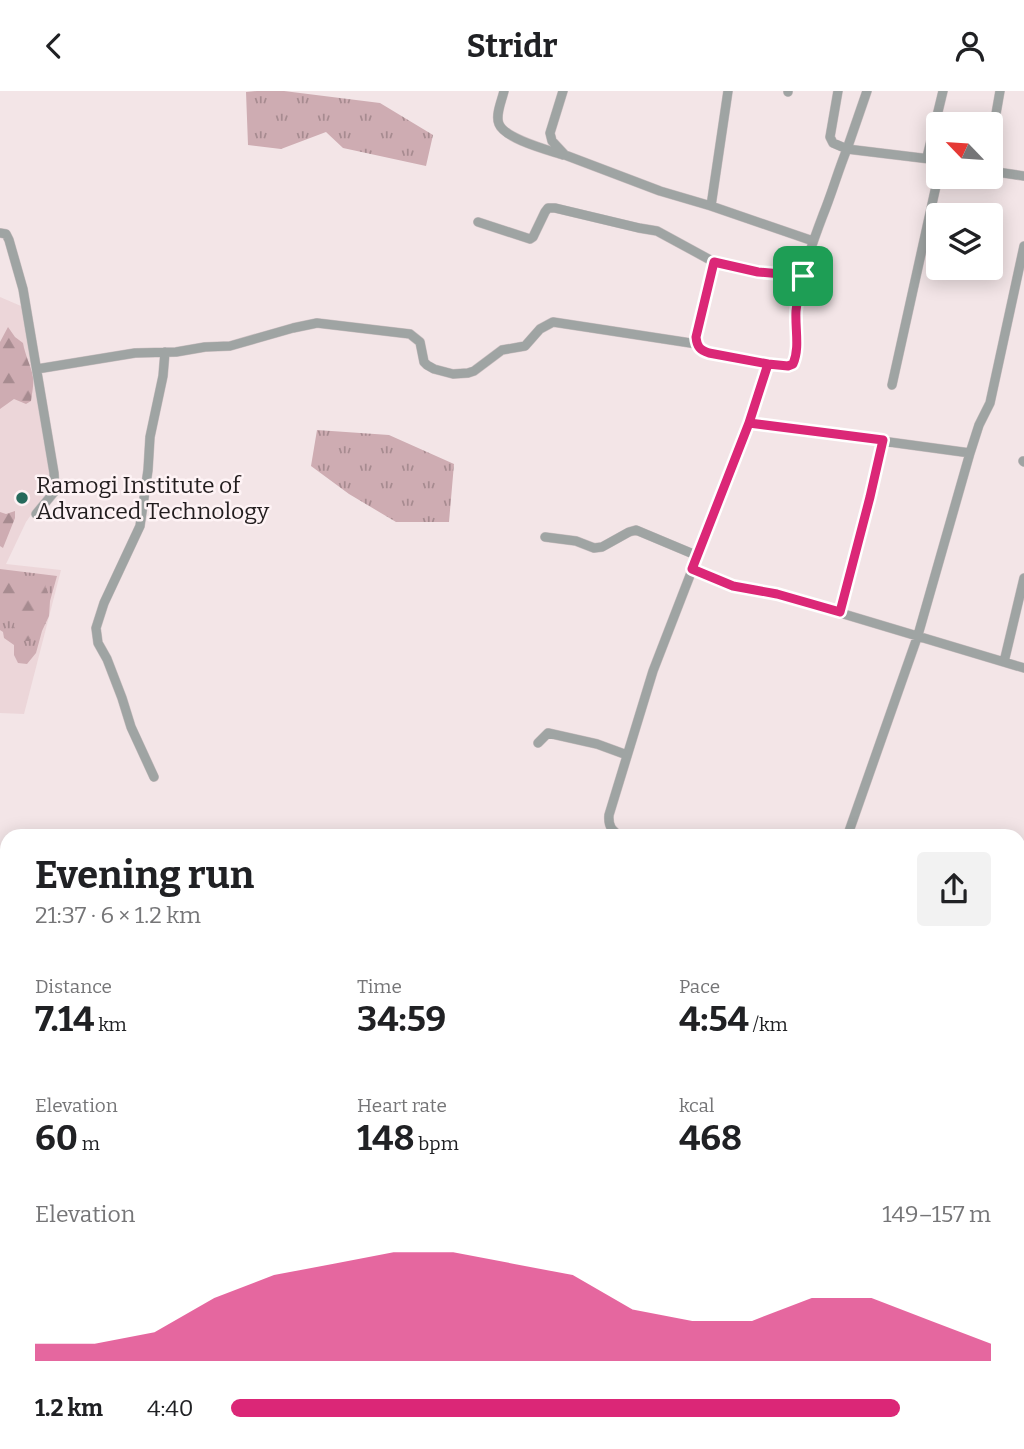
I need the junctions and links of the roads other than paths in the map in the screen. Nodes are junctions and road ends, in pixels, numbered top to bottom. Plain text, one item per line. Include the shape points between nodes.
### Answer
1 (504, 91) edge
2 (563, 91) edge
3 (728, 91) edge
4 (838, 91) edge
5 (867, 91) edge
6 (943, 91) edge
7 (1000, 91) edge
8 (938, 112) edge
9 (996, 112) edge
10 (847, 149) junction
11 (565, 155) junction
12 (926, 157) edge
13 (1003, 173) edge
14 (1024, 176) edge
15 (935, 189) edge
16 (711, 207) junction
17 (478, 222) dead end
18 (0, 233) edge
19 (813, 241) junction
20 (1024, 246) edge
21 (714, 262) junction
22 (803, 276) junction
23 (697, 344) junction
24 (165, 352) junction
25 (768, 364) junction
26 (37, 369) junction
27 (892, 386) dead end
28 (749, 423) junction
29 (883, 440) junction
30 (970, 453) junction
31 (36, 514) dead end
32 (545, 537) dead end
33 (698, 556) junction
34 (692, 569) junction
35 (1024, 578) edge
36 (840, 612) junction
37 (918, 635) junction
38 (1004, 662) junction
39 (1024, 668) edge
40 (538, 743) dead end
41 (627, 755) junction
42 (153, 777) dead end
43 (611, 829) edge
44 (850, 829) edge

1 - 11 street via 499,124 518,139
2 - 11 street via 550,133
3 - 16 street
4 - 10 street via 830,138
5 - 10 street
6 - 8 street
7 - 9 street
10 - 12 street
10 - 19 street
11 - 16 street
13 - 14 street
15 - 27 street
16 - 19 street
17 - 21 street via 530,239 548,208 555,208 657,231
18 - 26 street via 9,240 23,289
19 - 22 street
20 - 30 street via 990,404
21 - 22 street
21 - 23 street
22 - 25 street via 796,309 795,359 788,366
23 - 24 street via 553,322 525,346 502,350 474,371 453,374 427,365 420,342 410,334 317,323 230,346
23 - 25 street via 709,353
24 - 26 street
24 - 42 street via 140,526 96,628
25 - 28 street
26 - 31 street via 55,489
28 - 29 street
28 - 33 street
29 - 30 street
29 - 36 street
30 - 37 street
32 - 33 street via 594,548 636,530
33 - 34 street
34 - 36 street via 733,586
34 - 41 street
35 - 38 street
36 - 37 street
37 - 38 street
37 - 44 street
38 - 39 street
40 - 41 street via 548,733
41 - 43 street via 612,802

